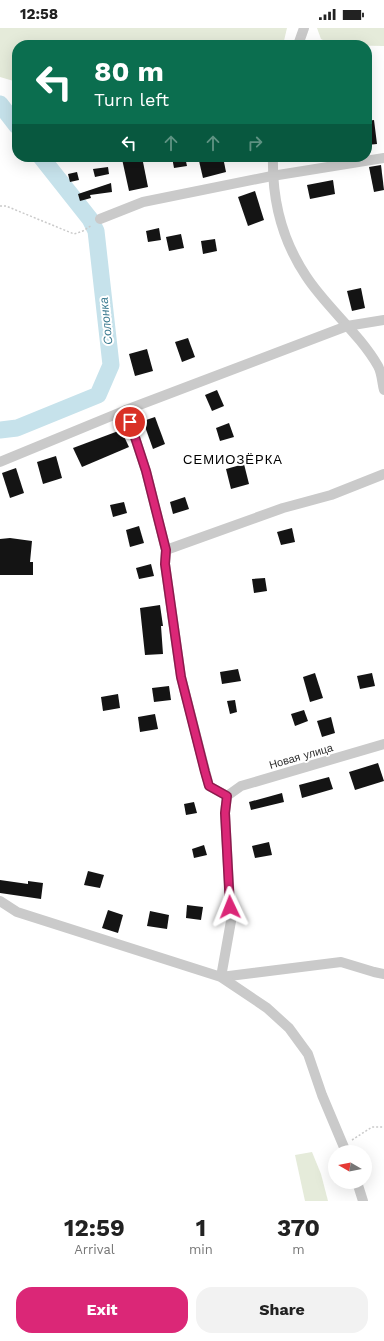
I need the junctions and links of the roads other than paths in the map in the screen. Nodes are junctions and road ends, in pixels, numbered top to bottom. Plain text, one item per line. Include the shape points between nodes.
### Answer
1 (304, 28) edge
2 (300, 40) edge
3 (384, 158) edge
4 (372, 160) edge
5 (273, 162) edge
6 (359, 162) edge
7 (272, 176) junction
8 (100, 219) dead end
9 (384, 320) edge
10 (347, 326) junction
11 (384, 390) edge
12 (126, 410) junction
13 (0, 462) edge
14 (384, 474) edge
15 (166, 550) junction
16 (384, 744) edge
17 (227, 796) junction
18 (0, 901) edge
19 (384, 974) edge
20 (221, 977) junction
21 (343, 1145) edge
22 (359, 1189) edge
23 (363, 1201) edge

1 - 2 street
3 - 4 street
5 - 7 street
6 - 7 street
7 - 8 street via 143,202
7 - 10 street via 276,208 286,237 306,276
9 - 10 street
10 - 11 street via 379,367
10 - 12 street
12 - 13 street
12 - 15 street via 146,471
14 - 15 street via 331,495 283,508
15 - 17 street via 165,564 181,677 209,786
16 - 17 street, Новая улица via 241,786
17 - 20 street via 225,813 231,921
18 - 20 street via 17,912
19 - 20 street via 341,962
20 - 21 street via 267,1008 289,1028 308,1054
22 - 23 street

